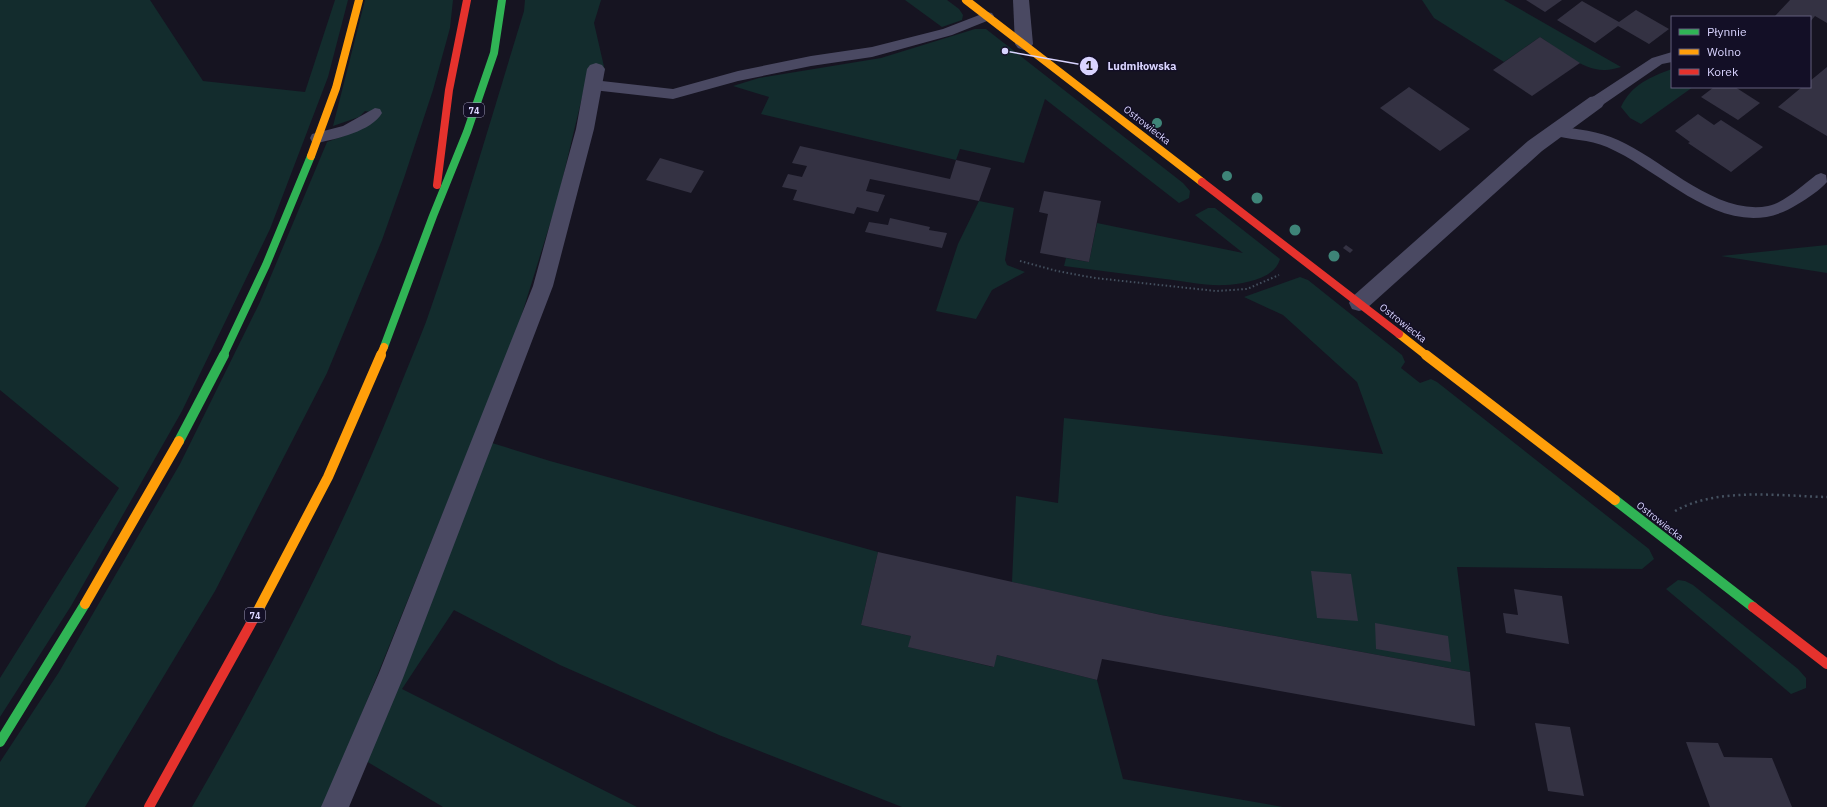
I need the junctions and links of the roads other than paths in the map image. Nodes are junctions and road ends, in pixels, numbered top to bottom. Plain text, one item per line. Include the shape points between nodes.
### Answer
1 (359, 0) edge
2 (467, 0) edge
3 (502, 0) edge
4 (966, 0) edge
5 (1021, 0) edge
6 (987, 16) junction
7 (1024, 44) junction
8 (1671, 57) edge
9 (595, 77) joint
10 (1596, 102) joint
11 (375, 113) dead end
12 (1556, 131) junction
13 (318, 138) junction
14 (1821, 179) dead end
15 (433, 216) junction
16 (1359, 303) junction
17 (1827, 664) edge
18 (0, 742) edge
19 (149, 807) edge
20 (335, 807) edge

1 - 13 street via 333,99
2 - 15 street, 74 via 449,90
3 - 15 street, 74 via 494,53 467,132
4 - 6 street, Ostrowiecka
5 - 7 street
6 - 7 street, Ostrowiecka
6 - 9 lane via 947,32 872,52 738,76 673,94
7 - 16 street, Ostrowiecka
8 - 10 lane via 1657,62
9 - 20 street via 585,128 543,286 390,678
10 - 12 street
11 - 13 lane via 346,131
12 - 14 lane via 1586,135 1612,143 1641,158 1709,201 1727,209 1746,213 1766,212 1782,207
12 - 16 street via 1535,146
13 - 18 street via 233,338 161,476
15 - 19 street, 74 via 387,341 328,477 232,660
16 - 17 street, Ostrowiecka

